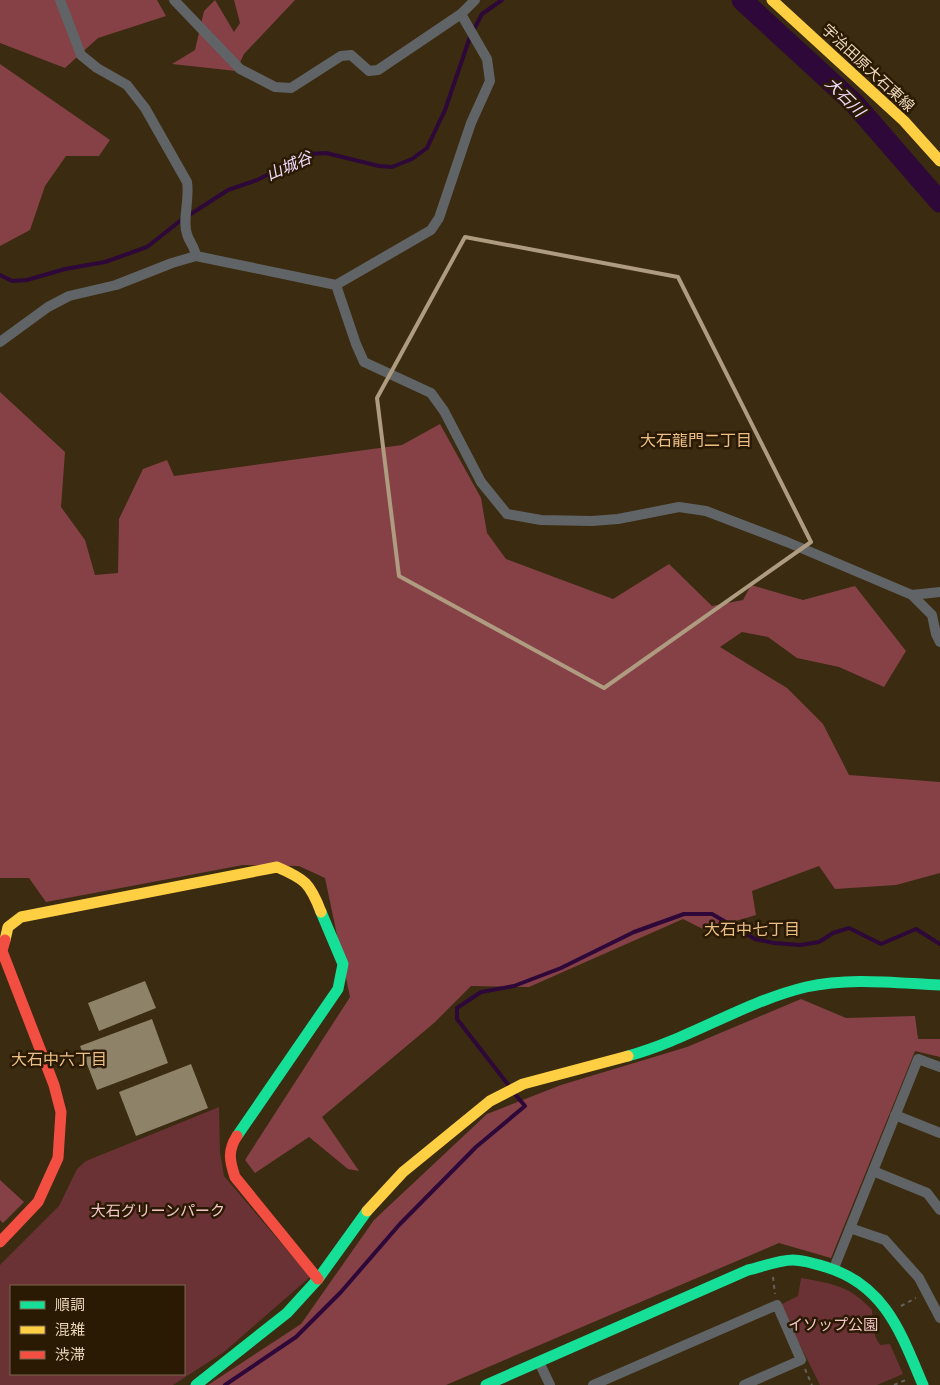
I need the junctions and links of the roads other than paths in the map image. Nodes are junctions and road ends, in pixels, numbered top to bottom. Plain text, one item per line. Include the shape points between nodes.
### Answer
1 (60, 0) edge
2 (174, 0) edge
3 (475, 0) edge
4 (772, 0) edge
5 (461, 14) junction
6 (940, 161) edge
7 (196, 256) junction
8 (336, 285) junction
9 (0, 342) edge
10 (940, 592) edge
11 (912, 595) junction
12 (940, 642) edge
13 (940, 985) edge
14 (940, 1067) edge
15 (895, 1115) junction
16 (940, 1133) edge
17 (873, 1171) junction
18 (940, 1210) edge
19 (850, 1228) junction
20 (0, 1242) edge
21 (834, 1268) junction
22 (318, 1280) junction
23 (940, 1318) edge
24 (540, 1362) junction
25 (196, 1385) edge
26 (486, 1385) edge
27 (550, 1385) edge
28 (593, 1385) edge
29 (744, 1385) edge
30 (923, 1385) edge

1 - 7 street via 81,55 127,85 145,108 187,182 190,196 186,234
2 - 5 street via 240,69 275,87 291,88 341,56 351,55 369,71 378,70
3 - 5 street
4 - 6 street, 宇治田原大石東線 via 904,122
5 - 8 street via 487,59 490,81 471,123 439,218 431,230
7 - 8 street
7 - 9 street via 116,285 70,296 48,307
8 - 11 street via 364,362 431,394 444,411 481,482 507,514 541,520 592,521 679,507 706,511
10 - 11 street
11 - 12 street via 932,614
13 - 22 street via 857,980 807,987 745,1008 657,1048 522,1084 490,1101 403,1172 367,1211
14 - 15 street via 918,1059
15 - 16 street
15 - 17 street
17 - 18 street via 927,1193
17 - 19 street
19 - 21 street
19 - 23 street via 885,1240 927,1292
20 - 22 street via 38,1202 58,1158 61,1112 54,1085 2,951 8,927 22,917 84,903 277,867 301,877 314,894 343,964 338,989 232,1144 229,1160 235,1177
21 - 24 street via 792,1260 748,1270
21 - 30 street via 877,1295 890,1313
22 - 25 street via 287,1313
24 - 26 street
24 - 27 street
28 - 29 street via 777,1305 801,1360

